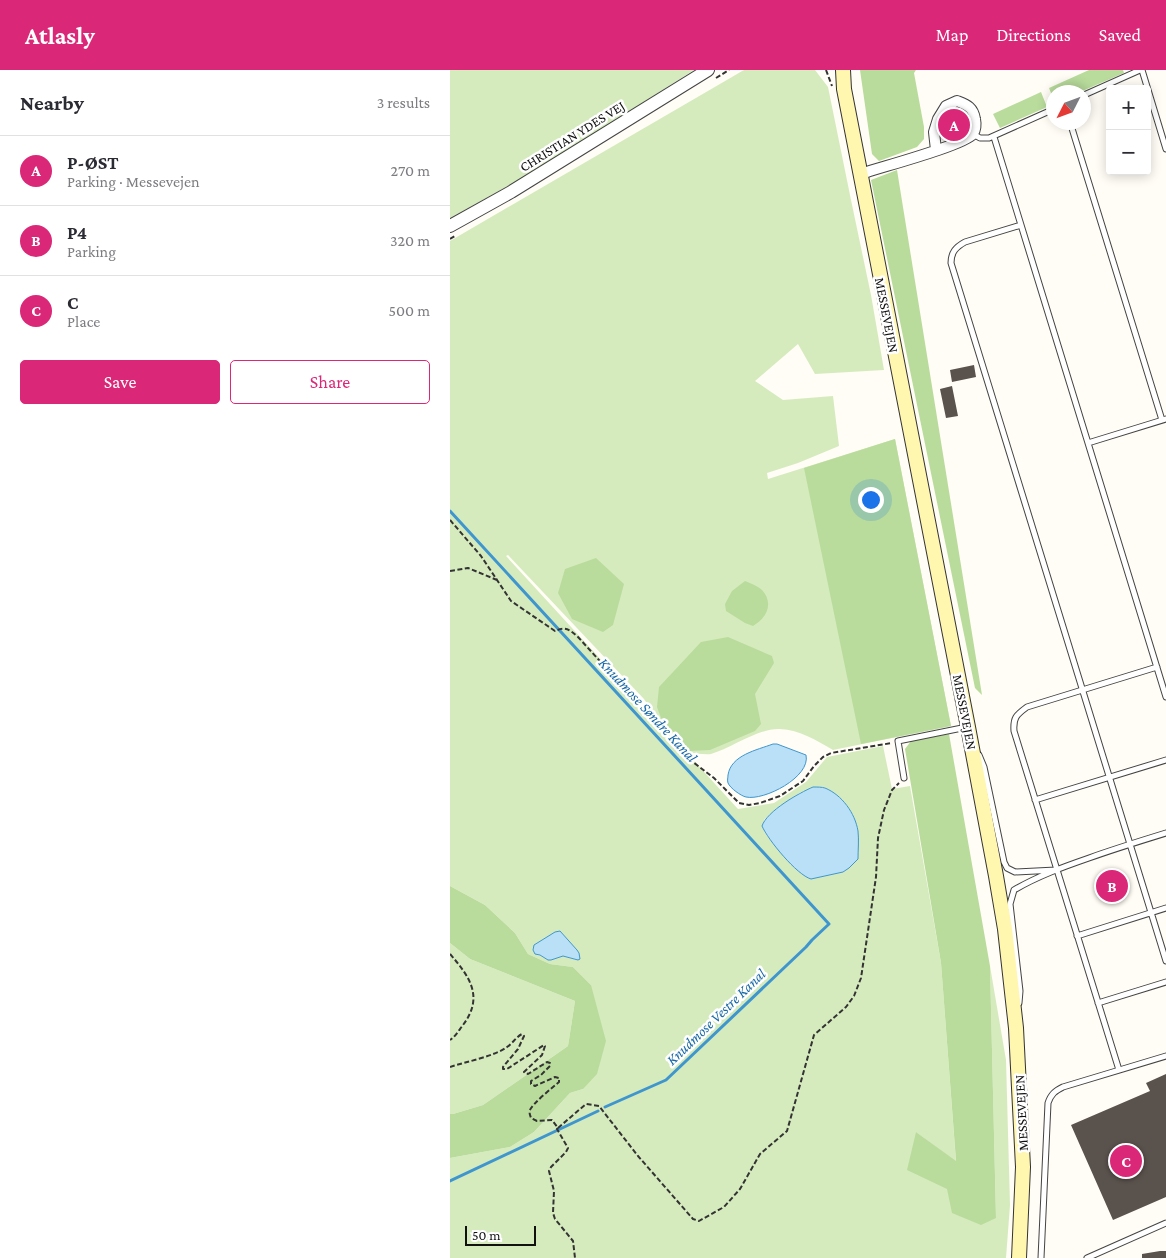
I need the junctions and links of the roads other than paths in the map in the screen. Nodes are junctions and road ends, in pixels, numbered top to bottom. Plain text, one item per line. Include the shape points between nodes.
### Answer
1 (708, 70) edge
2 (836, 70) edge
3 (843, 70) edge
4 (1141, 70) edge
5 (838, 89) junction
6 (1091, 92) edge
7 (1046, 112) edge
8 (1073, 130) edge
9 (972, 134) junction
10 (994, 137) junction
11 (1166, 149) edge
12 (936, 150) junction
13 (860, 172) junction
14 (1021, 225) junction
15 (450, 226) edge
16 (1164, 419) edge
17 (1088, 443) junction
18 (1157, 668) junction
19 (1083, 690) junction
20 (1166, 697) edge
21 (968, 727) junction
22 (1166, 760) edge
23 (1110, 777) junction
24 (904, 778) road end
25 (1035, 800) junction
26 (1166, 833) edge
27 (1130, 844) junction
28 (1056, 870) junction
29 (1166, 908) edge
30 (1151, 913) junction
31 (1077, 936) junction
32 (1166, 961) edge
33 (1166, 982) edge
34 (1098, 1003) junction
35 (1016, 1028) junction
36 (1166, 1056) edge
37 (1119, 1070) junction
38 (1166, 1223) edge
39 (1019, 1258) edge
40 (1041, 1258) edge
41 (1087, 1258) edge

1 - 15 street, CHRISTIAN YDES VEJ
2 - 5 main road, MESSEVEJEN
3 - 5 main road, MESSEVEJEN
4 - 6 lane
4 - 11 lane
5 - 13 main road, MESSEVEJEN
7 - 10 lane
8 - 16 lane
9 - 10 lane
9 - 12 street
9 - 12 street via 976,128 974,116 968,105 957,101 946,106 938,118 934,132
10 - 14 lane
12 - 13 street
13 - 21 main road, MESSEVEJEN
14 - 17 lane
14 - 19 lane via 965,242 954,250 951,263
16 - 17 lane
17 - 18 lane
18 - 19 lane
18 - 20 lane
19 - 23 lane
19 - 25 lane via 1027,707 1015,717 1014,732
21 - 24 lane via 898,741
21 - 28 lane via 984,767 1007,868 1015,872
21 - 35 main road, MESSEVEJEN via 1003,920
22 - 23 lane
23 - 25 lane
23 - 27 lane
25 - 28 lane
26 - 27 lane
27 - 28 lane
27 - 30 lane
28 - 31 lane
28 - 35 lane via 1023,884 1012,895 1010,904 1020,991
29 - 30 lane
30 - 31 lane
30 - 32 lane
31 - 34 lane
33 - 34 lane
34 - 37 lane
35 - 39 main road, MESSEVEJEN via 1023,1167
36 - 37 lane
37 - 40 lane via 1063,1086 1052,1093 1048,1103
38 - 41 lane

